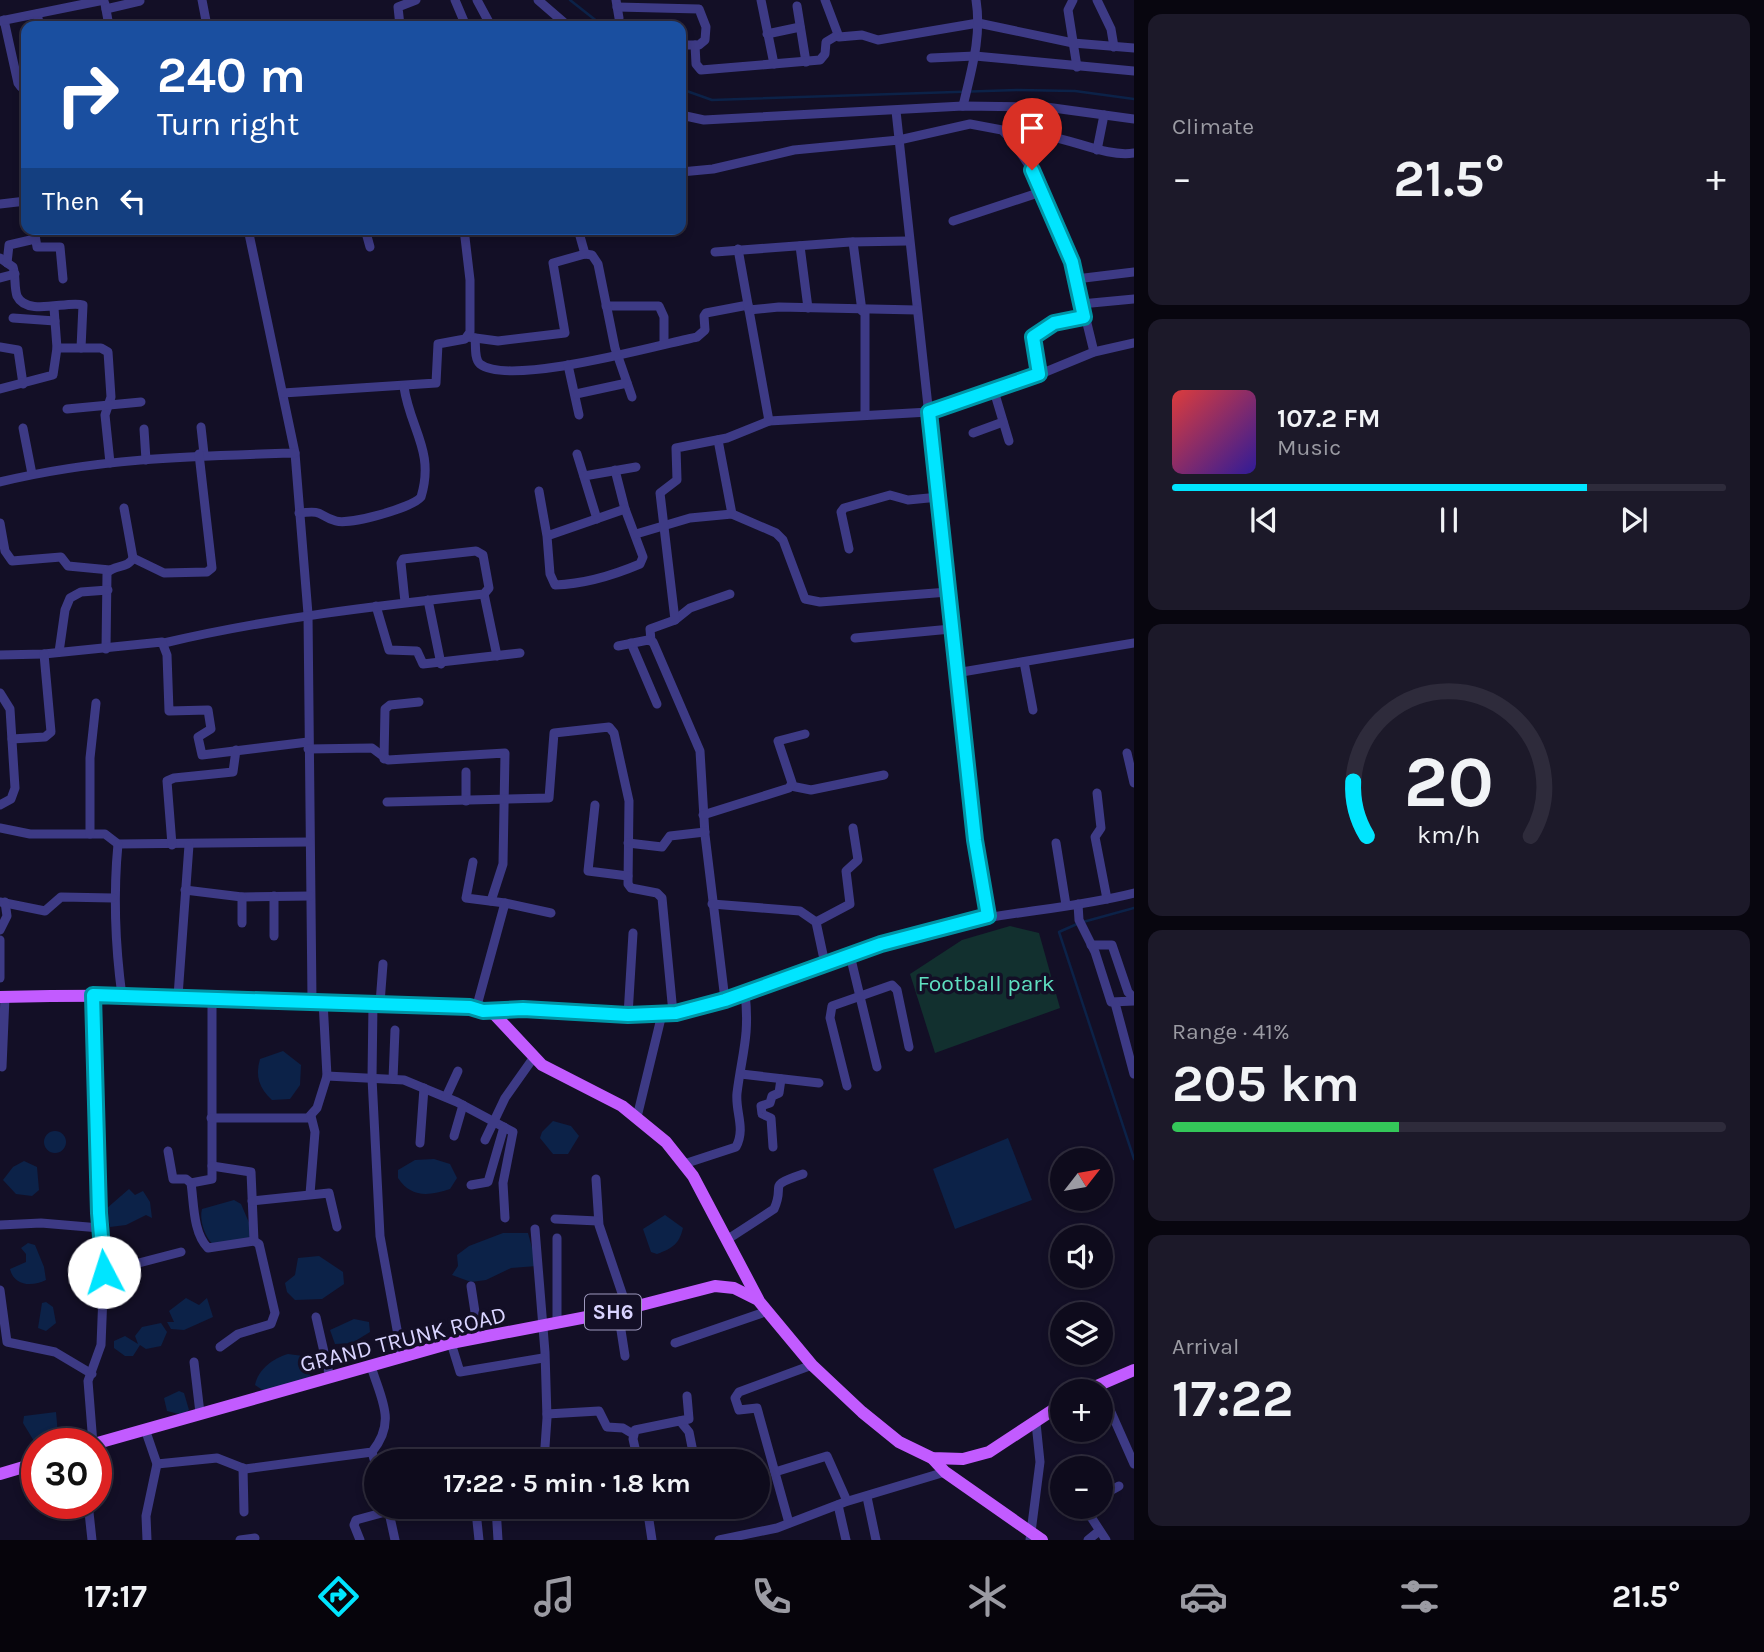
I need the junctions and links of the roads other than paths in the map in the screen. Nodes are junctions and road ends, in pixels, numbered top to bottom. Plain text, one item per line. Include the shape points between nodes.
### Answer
1 (40, 0) edge
2 (202, 0) edge
3 (416, 0) edge
4 (477, 0) edge
5 (538, 0) edge
6 (761, 0) edge
7 (825, 0) edge
8 (976, 0) edge
9 (1073, 0) edge
10 (1097, 0) edge
11 (140, 1) edge
12 (459, 1) edge
13 (74, 3) edge
14 (104, 3) edge
15 (617, 4) edge
16 (797, 6) dead end
17 (39, 13) junction
18 (619, 18) dead end
19 (2, 20) edge
20 (40, 21) edge
21 (108, 21) edge
22 (206, 21) edge
23 (399, 21) edge
24 (465, 21) edge
25 (488, 21) edge
26 (562, 21) edge
27 (978, 23) junction
28 (800, 27) junction
29 (767, 34) junction
30 (836, 36) junction
31 (1073, 43) junction
32 (686, 45) edge
33 (695, 46) junction
34 (1114, 47) junction
35 (1134, 48) edge
36 (975, 56) junction
37 (931, 58) dead end
38 (806, 62) junction
39 (774, 64) junction
40 (1077, 66) junction
41 (1134, 72) edge
42 (21, 87) edge
43 (962, 106) junction
44 (896, 111) junction
45 (1104, 115) junction
46 (686, 116) edge
47 (1134, 119) edge
48 (900, 140) junction
49 (1012, 140) junction
50 (1097, 150) junction
51 (1134, 153) edge
52 (686, 172) edge
53 (1041, 192) junction
54 (21, 202) edge
55 (0, 204) edge
56 (953, 220) dead end
57 (33, 235) edge
58 (35, 235) edge
59 (249, 235) edge
60 (367, 235) edge
61 (465, 235) edge
62 (580, 235) edge
63 (908, 241) junction
64 (853, 242) junction
65 (800, 246) junction
66 (370, 247) dead end
67 (738, 249) junction
68 (715, 252) dead end
69 (585, 254) junction
70 (4, 261) edge
71 (1134, 272) edge
72 (15, 274) junction
73 (0, 278) edge
74 (63, 279) dead end
75 (1076, 279) junction
76 (1134, 299) edge
77 (1081, 304) junction
78 (606, 306) junction
79 (54, 308) junction
80 (749, 308) junction
81 (808, 308) junction
82 (863, 310) junction
83 (917, 310) junction
84 (1084, 317) junction
85 (13, 318) dead end
86 (55, 321) junction
87 (472, 338) junction
88 (1134, 343) edge
89 (664, 344) junction
90 (0, 347) edge
91 (57, 348) junction
92 (81, 348) junction
93 (1094, 352) junction
94 (617, 355) junction
95 (568, 365) junction
96 (1039, 374) junction
97 (627, 383) junction
98 (23, 384) junction
99 (404, 387) junction
100 (0, 389) edge
101 (994, 391) junction
102 (283, 393) junction
103 (576, 394) junction
104 (632, 397) dead end
105 (141, 402) dead end
106 (108, 407) junction
107 (66, 409) dead end
108 (929, 412) junction
109 (866, 414) junction
110 (579, 415) dead end
111 (769, 421) junction
112 (1003, 422) junction
113 (201, 426) dead end
114 (23, 428) dead end
115 (144, 429) dead end
116 (973, 433) dead end
117 (718, 440) junction
118 (1009, 441) dead end
119 (295, 453) junction
120 (201, 454) junction
121 (577, 454) dead end
122 (146, 460) junction
123 (110, 463) junction
124 (636, 467) dead end
125 (615, 470) junction
126 (32, 474) junction
127 (584, 476) junction
128 (0, 482) edge
129 (539, 491) dead end
130 (939, 497) junction
131 (124, 508) dead end
132 (625, 509) junction
133 (299, 513) junction
134 (732, 514) junction
135 (597, 519) junction
136 (0, 523) edge
137 (667, 525) junction
138 (636, 534) junction
139 (547, 536) junction
140 (849, 549) dead end
141 (133, 558) junction
142 (4, 560) edge
143 (110, 570) junction
144 (108, 590) junction
145 (948, 592) junction
146 (484, 594) junction
147 (730, 594) dead end
148 (428, 600) junction
149 (405, 602) junction
150 (376, 606) junction
151 (308, 614) junction
152 (675, 620) junction
153 (951, 629) junction
154 (855, 638) dead end
155 (651, 641) junction
156 (164, 643) junction
157 (631, 643) junction
158 (1134, 643) edge
159 (618, 646) dead end
160 (106, 649) junction
161 (59, 652) junction
162 (520, 653) dead end
163 (44, 654) junction
164 (0, 655) edge
165 (497, 656) junction
166 (1024, 662) junction
167 (441, 664) junction
168 (956, 673) junction
169 (0, 693) edge
170 (419, 702) dead end
171 (96, 703) dead end
172 (657, 704) dead end
173 (1033, 710) dead end
174 (805, 734) dead end
175 (12, 739) junction
176 (308, 746) junction
177 (236, 750) junction
178 (1127, 753) dead end
179 (384, 759) junction
180 (466, 772) dead end
181 (884, 775) dead end
182 (1134, 783) edge
183 (791, 786) junction
184 (1097, 793) dead end
185 (505, 800) junction
186 (466, 801) junction
187 (387, 802) dead end
188 (0, 804) edge
189 (595, 805) dead end
190 (703, 815) junction
191 (0, 828) edge
192 (853, 828) dead end
193 (705, 832) junction
194 (89, 834) junction
195 (309, 842) junction
196 (628, 843) junction
197 (1056, 843) dead end
198 (118, 844) junction
199 (172, 845) junction
200 (189, 845) junction
201 (473, 862) dead end
202 (628, 876) junction
203 (185, 890) junction
204 (1134, 893) edge
205 (274, 896) junction
206 (310, 896) junction
207 (242, 897) junction
208 (113, 898) junction
209 (1107, 899) junction
210 (491, 901) junction
211 (2, 902) edge
212 (505, 902) junction
213 (712, 904) junction
214 (1078, 904) junction
215 (1066, 905) junction
216 (551, 913) dead end
217 (988, 916) junction
218 (816, 922) junction
219 (242, 923) dead end
220 (0, 930) edge
221 (633, 933) dead end
222 (274, 936) dead end
223 (0, 940) edge
224 (1091, 946) junction
225 (850, 955) junction
226 (383, 964) dead end
227 (825, 964) junction
228 (0, 978) edge
229 (745, 993) junction
230 (93, 995) junction
231 (859, 995) junction
232 (122, 996) junction
233 (178, 996) junction
234 (3, 997) edge
235 (212, 997) junction
236 (317, 1000) junction
237 (725, 1000) junction
238 (1134, 1000) edge
239 (377, 1003) junction
240 (1115, 1003) junction
241 (480, 1010) junction
242 (673, 1013) junction
243 (662, 1014) junction
244 (628, 1015) junction
245 (395, 1030) dead end
246 (909, 1047) dead end
247 (534, 1057) junction
248 (2, 1067) dead end
249 (877, 1067) dead end
250 (458, 1071) dead end
251 (741, 1074) junction
252 (1134, 1074) edge
253 (327, 1076) junction
254 (372, 1078) junction
255 (393, 1079) junction
256 (781, 1079) junction
257 (819, 1083) dead end
258 (847, 1086) dead end
259 (424, 1088) junction
260 (446, 1097) junction
261 (463, 1105) junction
262 (312, 1116) junction
263 (637, 1117) junction
264 (211, 1118) junction
265 (492, 1121) junction
266 (504, 1128) junction
267 (454, 1136) dead end
268 (485, 1140) dead end
269 (420, 1143) dead end
270 (773, 1147) dead end
271 (168, 1152) dead end
272 (684, 1164) junction
273 (212, 1166) junction
274 (803, 1174) dead end
275 (596, 1179) dead end
276 (191, 1183) junction
277 (471, 1185) dead end
278 (310, 1194) junction
279 (253, 1201) junction
280 (505, 1218) dead end
281 (555, 1219) dead end
282 (598, 1221) junction
283 (0, 1225) edge
284 (337, 1227) dead end
285 (100, 1228) junction
286 (536, 1229) dead end
287 (557, 1238) dead end
288 (728, 1238) junction
289 (254, 1241) junction
290 (181, 1252) dead end
291 (104, 1272) junction
292 (471, 1286) dead end
293 (0, 1290) edge
294 (758, 1300) junction
295 (622, 1310) junction
296 (768, 1311) junction
297 (3, 1315) edge
298 (316, 1317) dead end
299 (557, 1323) junction
300 (542, 1326) junction
301 (479, 1338) junction
302 (451, 1343) junction
303 (675, 1343) dead end
304 (220, 1347) dead end
305 (625, 1356) dead end
306 (402, 1357) junction
307 (543, 1358) junction
308 (194, 1362) dead end
309 (812, 1365) junction
310 (371, 1366) junction
311 (1134, 1370) edge
312 (92, 1374) junction
313 (330, 1378) junction
314 (1112, 1379) edge
315 (687, 1396) dead end
316 (200, 1413) junction
317 (1050, 1413) edge
318 (547, 1414) junction
319 (1113, 1418) edge
320 (680, 1421) junction
321 (1036, 1423) junction
322 (92, 1428) edge
323 (145, 1429) junction
324 (633, 1434) junction
325 (112, 1439) edge
326 (374, 1449) edge
327 (545, 1449) edge
328 (636, 1449) edge
329 (693, 1449) edge
330 (364, 1453) edge
331 (932, 1458) junction
332 (157, 1464) junction
333 (1134, 1464) edge
334 (21, 1468) edge
335 (243, 1468) junction
336 (775, 1472) junction
337 (945, 1472) junction
338 (0, 1474) edge
339 (1119, 1486) dead end
340 (1113, 1489) edge
341 (867, 1497) junction
342 (843, 1503) junction
343 (244, 1512) dead end
344 (364, 1517) edge
345 (90, 1519) edge
346 (391, 1519) edge
347 (497, 1519) edge
348 (649, 1519) edge
349 (1092, 1519) edge
350 (477, 1521) dead end
351 (789, 1523) junction
352 (1099, 1531) junction
353 (1035, 1537) edge
354 (254, 1538) edge
355 (92, 1540) edge
356 (147, 1540) edge
357 (240, 1540) edge
358 (360, 1540) edge
359 (395, 1540) edge
360 (479, 1540) edge
361 (498, 1540) edge
362 (652, 1540) edge
363 (719, 1540) edge
364 (846, 1540) edge
365 (876, 1540) edge
366 (1088, 1540) edge
367 (1106, 1540) edge

1 - 17 street
2 - 22 street
3 - 23 street via 398,8
4 - 25 street
5 - 26 street
6 - 29 street
7 - 30 street
8 - 27 street
9 - 31 street via 1068,5
10 - 34 street
11 - 14 street
12 - 24 street
13 - 14 street
13 - 17 street
14 - 21 street
15 - 18 street
15 - 33 street via 699,9 705,40
16 - 28 street
17 - 19 street
17 - 20 street
19 - 42 street
27 - 30 street via 878,40
27 - 31 street
27 - 36 street
28 - 29 street
28 - 38 street
29 - 39 street
30 - 38 street via 826,42 820,60
31 - 34 street
31 - 40 street
32 - 33 street
33 - 39 street via 701,70
34 - 35 street
36 - 37 street
36 - 40 street
36 - 43 street
38 - 39 street
40 - 41 street
43 - 44 street
43 - 45 street via 1046,107
44 - 46 street via 704,120
44 - 48 street
45 - 47 street
45 - 50 street
48 - 49 street via 971,124 1002,130
48 - 52 street via 794,150
48 - 63 street
49 - 50 street via 1027,136 1061,139
49 - 53 street
50 - 51 street
53 - 56 street
53 - 75 street
54 - 55 street
57 - 70 street via 9,245
58 - 74 street via 38,248 60,247
59 - 102 street
60 - 66 street
61 - 87 street
62 - 69 street
63 - 64 street
63 - 83 street
64 - 65 street
64 - 82 street
65 - 67 street
65 - 81 street
67 - 68 street
67 - 80 street
69 - 78 street via 597,259
69 - 87 street via 553,263 565,333 498,341
70 - 72 street
71 - 75 street
72 - 73 street
72 - 79 street via 19,299
75 - 77 street
76 - 77 street
77 - 84 street
78 - 89 street via 659,306 664,317
78 - 94 street
79 - 86 street
79 - 92 street via 83,305
80 - 81 street
80 - 89 street via 706,313 703,334
80 - 111 street
81 - 82 street
82 - 83 street
82 - 109 street
83 - 108 street
84 - 93 street
84 - 96 street via 1054,323 1033,337
85 - 86 street
86 - 91 street
87 - 95 street via 483,366 523,371
87 - 99 street via 438,344 436,383
88 - 93 street
89 - 94 street
90 - 98 street via 20,352
91 - 92 street
91 - 98 street via 53,375
92 - 106 street via 108,352
93 - 96 street
94 - 95 street
94 - 97 street
95 - 103 street
96 - 101 street
97 - 103 street
97 - 104 street
98 - 100 street
99 - 102 street
99 - 133 street via 424,456 424,489 416,503 341,522 321,512
101 - 108 street
101 - 112 street
102 - 119 street
103 - 110 street
105 - 106 street
106 - 107 street
106 - 123 street
108 - 109 street
108 - 130 street
109 - 111 street
111 - 117 street
112 - 116 street
112 - 118 street
113 - 120 street
114 - 126 street
115 - 122 street
117 - 134 street
117 - 137 street via 676,448 677,480 660,493
119 - 120 street
119 - 133 street
120 - 122 street
120 - 141 street via 212,568 164,573
121 - 127 street
122 - 123 street
123 - 126 street
124 - 125 street
125 - 127 street
125 - 132 street
126 - 128 street
127 - 135 street
129 - 139 street
130 - 140 street via 908,500 890,495 844,508
130 - 145 street
131 - 141 street
132 - 135 street
132 - 138 street
133 - 151 street
134 - 137 street
134 - 145 street via 783,540 805,599 820,602
135 - 139 street
136 - 142 street
137 - 138 street
137 - 152 street
138 - 139 street via 643,557 640,564 562,584 552,582
141 - 143 street
142 - 143 street via 61,557 68,566
143 - 144 street
144 - 160 street
144 - 161 street via 81,592 70,598
145 - 153 street
146 - 148 street
146 - 149 street via 489,588 483,555 476,551 436,554 401,561
146 - 165 street
147 - 152 street via 690,608
148 - 149 street
148 - 167 street
149 - 150 street
150 - 151 street
150 - 167 street via 389,650 412,650 423,664
151 - 156 street
151 - 176 street
152 - 155 street via 650,629
153 - 154 street
153 - 168 street
155 - 157 street
155 - 190 street via 698,742
156 - 160 street
156 - 177 street via 169,711 210,711 212,726 198,737 202,755
157 - 159 street
157 - 172 street
158 - 166 street
160 - 161 street
161 - 163 street
162 - 165 street
163 - 164 street
163 - 175 street via 51,732 45,737
165 - 167 street
166 - 168 street
166 - 173 street
168 - 217 street
169 - 175 street via 10,709
170 - 179 street via 385,709
171 - 194 street
174 - 183 street via 778,741
175 - 188 street via 15,788 11,799
176 - 177 street
176 - 179 street via 372,748
176 - 195 street
177 - 199 street via 233,772 167,781
178 - 182 street
179 - 185 street via 502,751 506,755
180 - 186 street
181 - 183 street via 811,790
183 - 190 street
184 - 209 street via 1101,828 1095,837
185 - 186 street
185 - 196 street via 551,796 554,733 609,727 627,786
185 - 210 street via 503,863
186 - 187 street
189 - 202 street via 588,871
190 - 193 street
191 - 194 street via 30,834
192 - 218 street via 858,860 846,871 850,904
193 - 196 street via 670,836 662,847
193 - 213 street
194 - 198 street via 105,834
195 - 200 street
195 - 206 street
196 - 202 street
197 - 215 street
198 - 199 street
198 - 208 street
199 - 200 street
200 - 203 street
201 - 210 street via 466,898
202 - 242 street via 631,888 662,898
203 - 207 street
203 - 233 street
204 - 209 street
205 - 206 street
205 - 207 street
205 - 222 street
206 - 236 street
207 - 219 street
208 - 211 street via 61,897 45,911
208 - 232 street
209 - 214 street
210 - 212 street
211 - 220 street via 7,916
212 - 216 street
212 - 241 street
213 - 218 street via 800,912
213 - 237 street
214 - 215 street
214 - 224 street via 1083,932
215 - 217 street
217 - 225 street
218 - 227 street
221 - 244 street
223 - 228 street
224 - 238 street via 1112,945
224 - 240 street
225 - 227 street
225 - 231 street
226 - 239 street
227 - 229 street
229 - 237 street
229 - 251 street via 749,1025
230 - 232 main road
230 - 234 main road
230 - 285 street
231 - 246 street via 895,987
231 - 249 street
231 - 258 street via 830,1008
232 - 233 main road
233 - 235 main road
234 - 248 street
235 - 236 main road
235 - 264 street
236 - 239 main road
236 - 253 street
237 - 242 street
238 - 240 street
239 - 241 main road
239 - 254 street
240 - 252 street
241 - 244 street
241 - 247 main road via 501,1021
242 - 243 street
243 - 244 street
243 - 263 street
245 - 255 street
247 - 263 main road
247 - 265 street
250 - 260 street
251 - 256 street
251 - 272 street via 737,1096 741,1138 736,1147
253 - 254 street
253 - 262 street
254 - 255 street
254 - 306 street via 380,1236
255 - 259 street
256 - 257 street
256 - 270 street via 779,1093 761,1106 762,1114 771,1120
259 - 260 street
259 - 269 street
260 - 261 street
261 - 265 street
261 - 267 street
262 - 264 street via 291,1120
262 - 278 street
263 - 272 main road
264 - 273 street
265 - 266 street
265 - 268 street
266 - 277 street via 488,1182
266 - 280 street via 514,1134 503,1183
271 - 276 street via 173,1179
272 - 288 main road
273 - 276 street via 212,1179
273 - 279 street via 249,1170
274 - 288 street via 781,1181 774,1209
275 - 282 street
276 - 289 street via 201,1241 208,1248
278 - 279 street
278 - 284 street via 330,1194
279 - 289 street
281 - 282 street
282 - 295 street
283 - 285 street
285 - 291 street
286 - 300 street
287 - 299 street
288 - 294 main road
289 - 304 street via 259,1244 275,1318
290 - 291 street
291 - 312 street via 101,1345
292 - 301 street
293 - 297 street
294 - 295 main road, GRAND TRUNK ROAD / SH6 via 734,1287 716,1286
294 - 296 main road, GRAND TRUNK ROAD / SH6
295 - 299 main road, GRAND TRUNK ROAD / SH6
295 - 305 street
296 - 303 street
296 - 309 main road, GRAND TRUNK ROAD / SH6
297 - 312 street via 7,1342 55,1352
298 - 313 street
299 - 300 main road, GRAND TRUNK ROAD / SH6
300 - 301 main road, GRAND TRUNK ROAD / SH6
300 - 307 street
301 - 302 main road, GRAND TRUNK ROAD / SH6
302 - 306 main road, GRAND TRUNK ROAD / SH6
302 - 307 street via 460,1372
306 - 310 main road, GRAND TRUNK ROAD / SH6
307 - 318 street
308 - 316 street
309 - 331 main road, GRAND TRUNK ROAD / SH6 via 888,1434
309 - 336 street via 739,1392 735,1398 739,1410 757,1408
310 - 313 main road, GRAND TRUNK ROAD / SH6
310 - 326 street via 387,1423
311 - 314 main road
312 - 322 street via 88,1381
313 - 316 main road, GRAND TRUNK ROAD / SH6
315 - 320 street via 689,1419
316 - 323 main road, GRAND TRUNK ROAD / SH6
317 - 321 main road, GRAND TRUNK ROAD / SH6
318 - 324 street via 599,1411 607,1427
318 - 327 street
319 - 333 street
320 - 324 street
320 - 329 street
321 - 331 main road, GRAND TRUNK ROAD / SH6 via 989,1452 963,1459
321 - 353 street via 1040,1462
323 - 325 main road, GRAND TRUNK ROAD / SH6
323 - 332 street
324 - 328 street
330 - 335 street
331 - 337 main road
332 - 335 street via 217,1458
332 - 356 street via 145,1516
334 - 338 main road
335 - 343 street
336 - 342 street via 827,1456
336 - 351 street
337 - 341 street
337 - 353 main road
339 - 340 street
341 - 342 street
341 - 365 street
342 - 351 street
342 - 364 street
344 - 358 street via 354,1525
345 - 355 street
346 - 359 street
347 - 361 street
348 - 362 street
349 - 352 street
350 - 360 street
351 - 363 street
352 - 366 street
352 - 367 street
354 - 357 street

